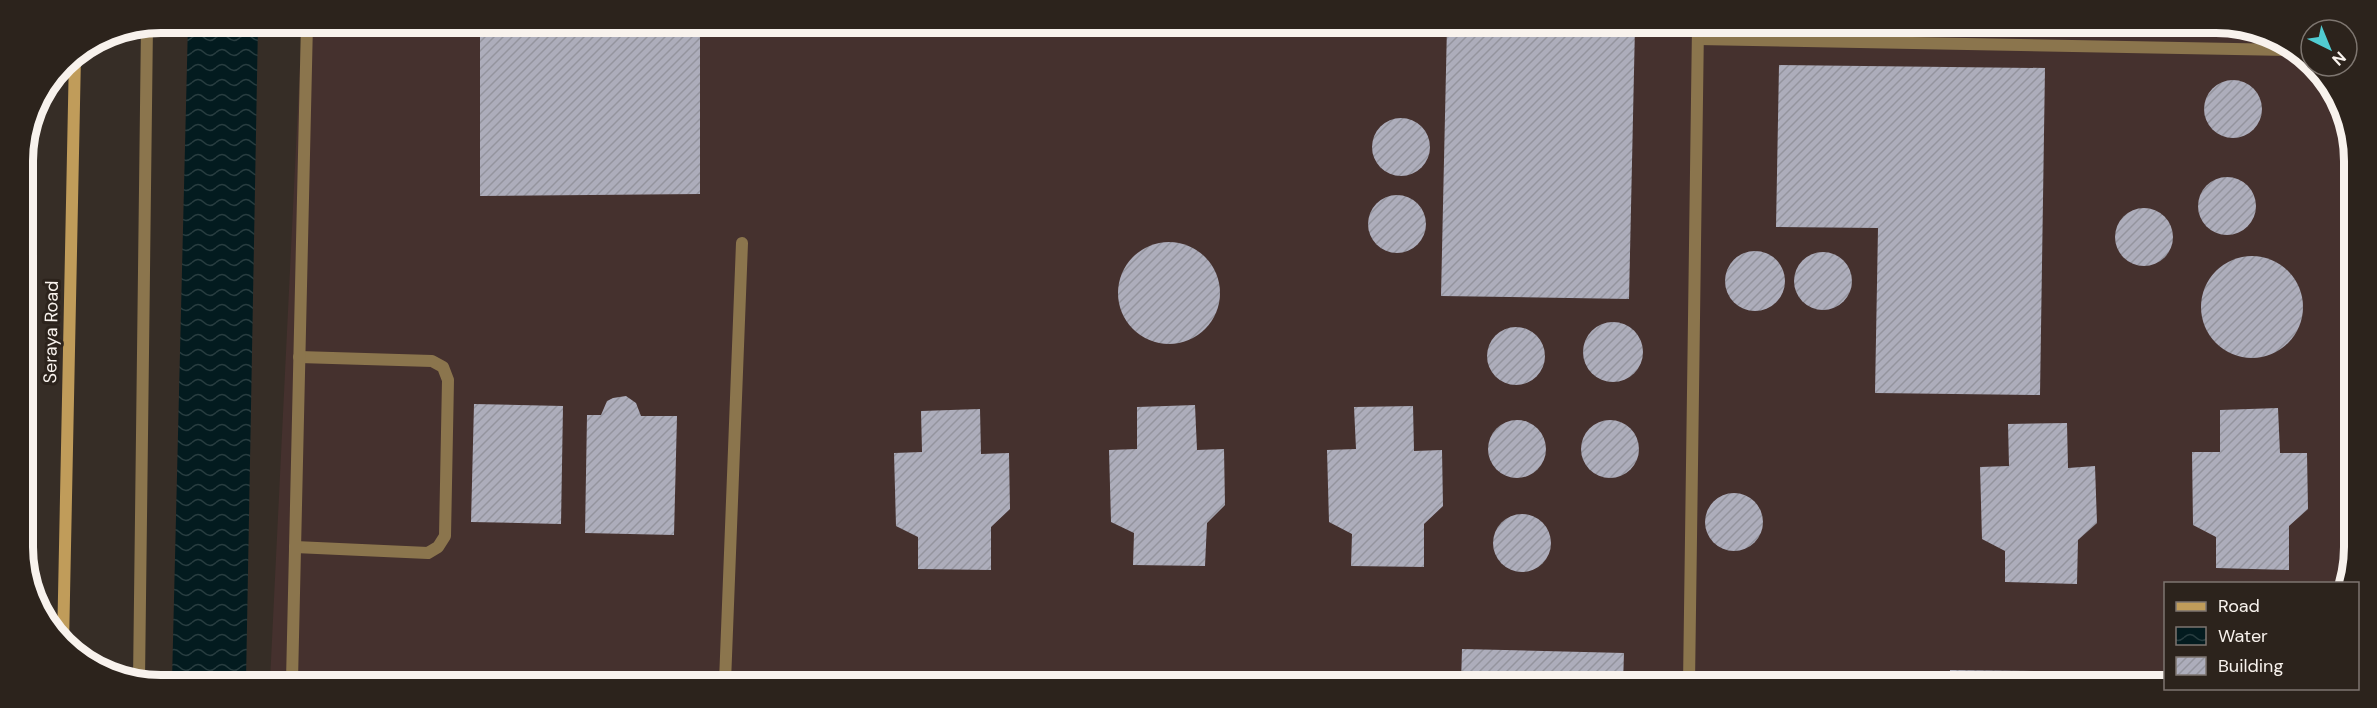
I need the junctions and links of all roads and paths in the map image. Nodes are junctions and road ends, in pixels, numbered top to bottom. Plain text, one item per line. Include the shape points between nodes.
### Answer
1 (307, 33) edge
2 (1698, 33) edge
3 (147, 34) edge
4 (1698, 39) junction
5 (2280, 50) edge
6 (75, 67) edge
7 (742, 243) dead end
8 (299, 357) junction
9 (295, 547) junction
10 (63, 629) edge
11 (139, 673) edge
12 (292, 675) edge
13 (725, 675) edge
14 (1689, 675) edge

1 - 8 lane
2 - 4 lane
3 - 11 lane
4 - 5 lane
4 - 14 lane
6 - 10 street, Seraya Road
7 - 13 lane
8 - 9 lane
8 - 9 lane via 432,361 443,367 448,380 445,536 428,553
9 - 12 lane

